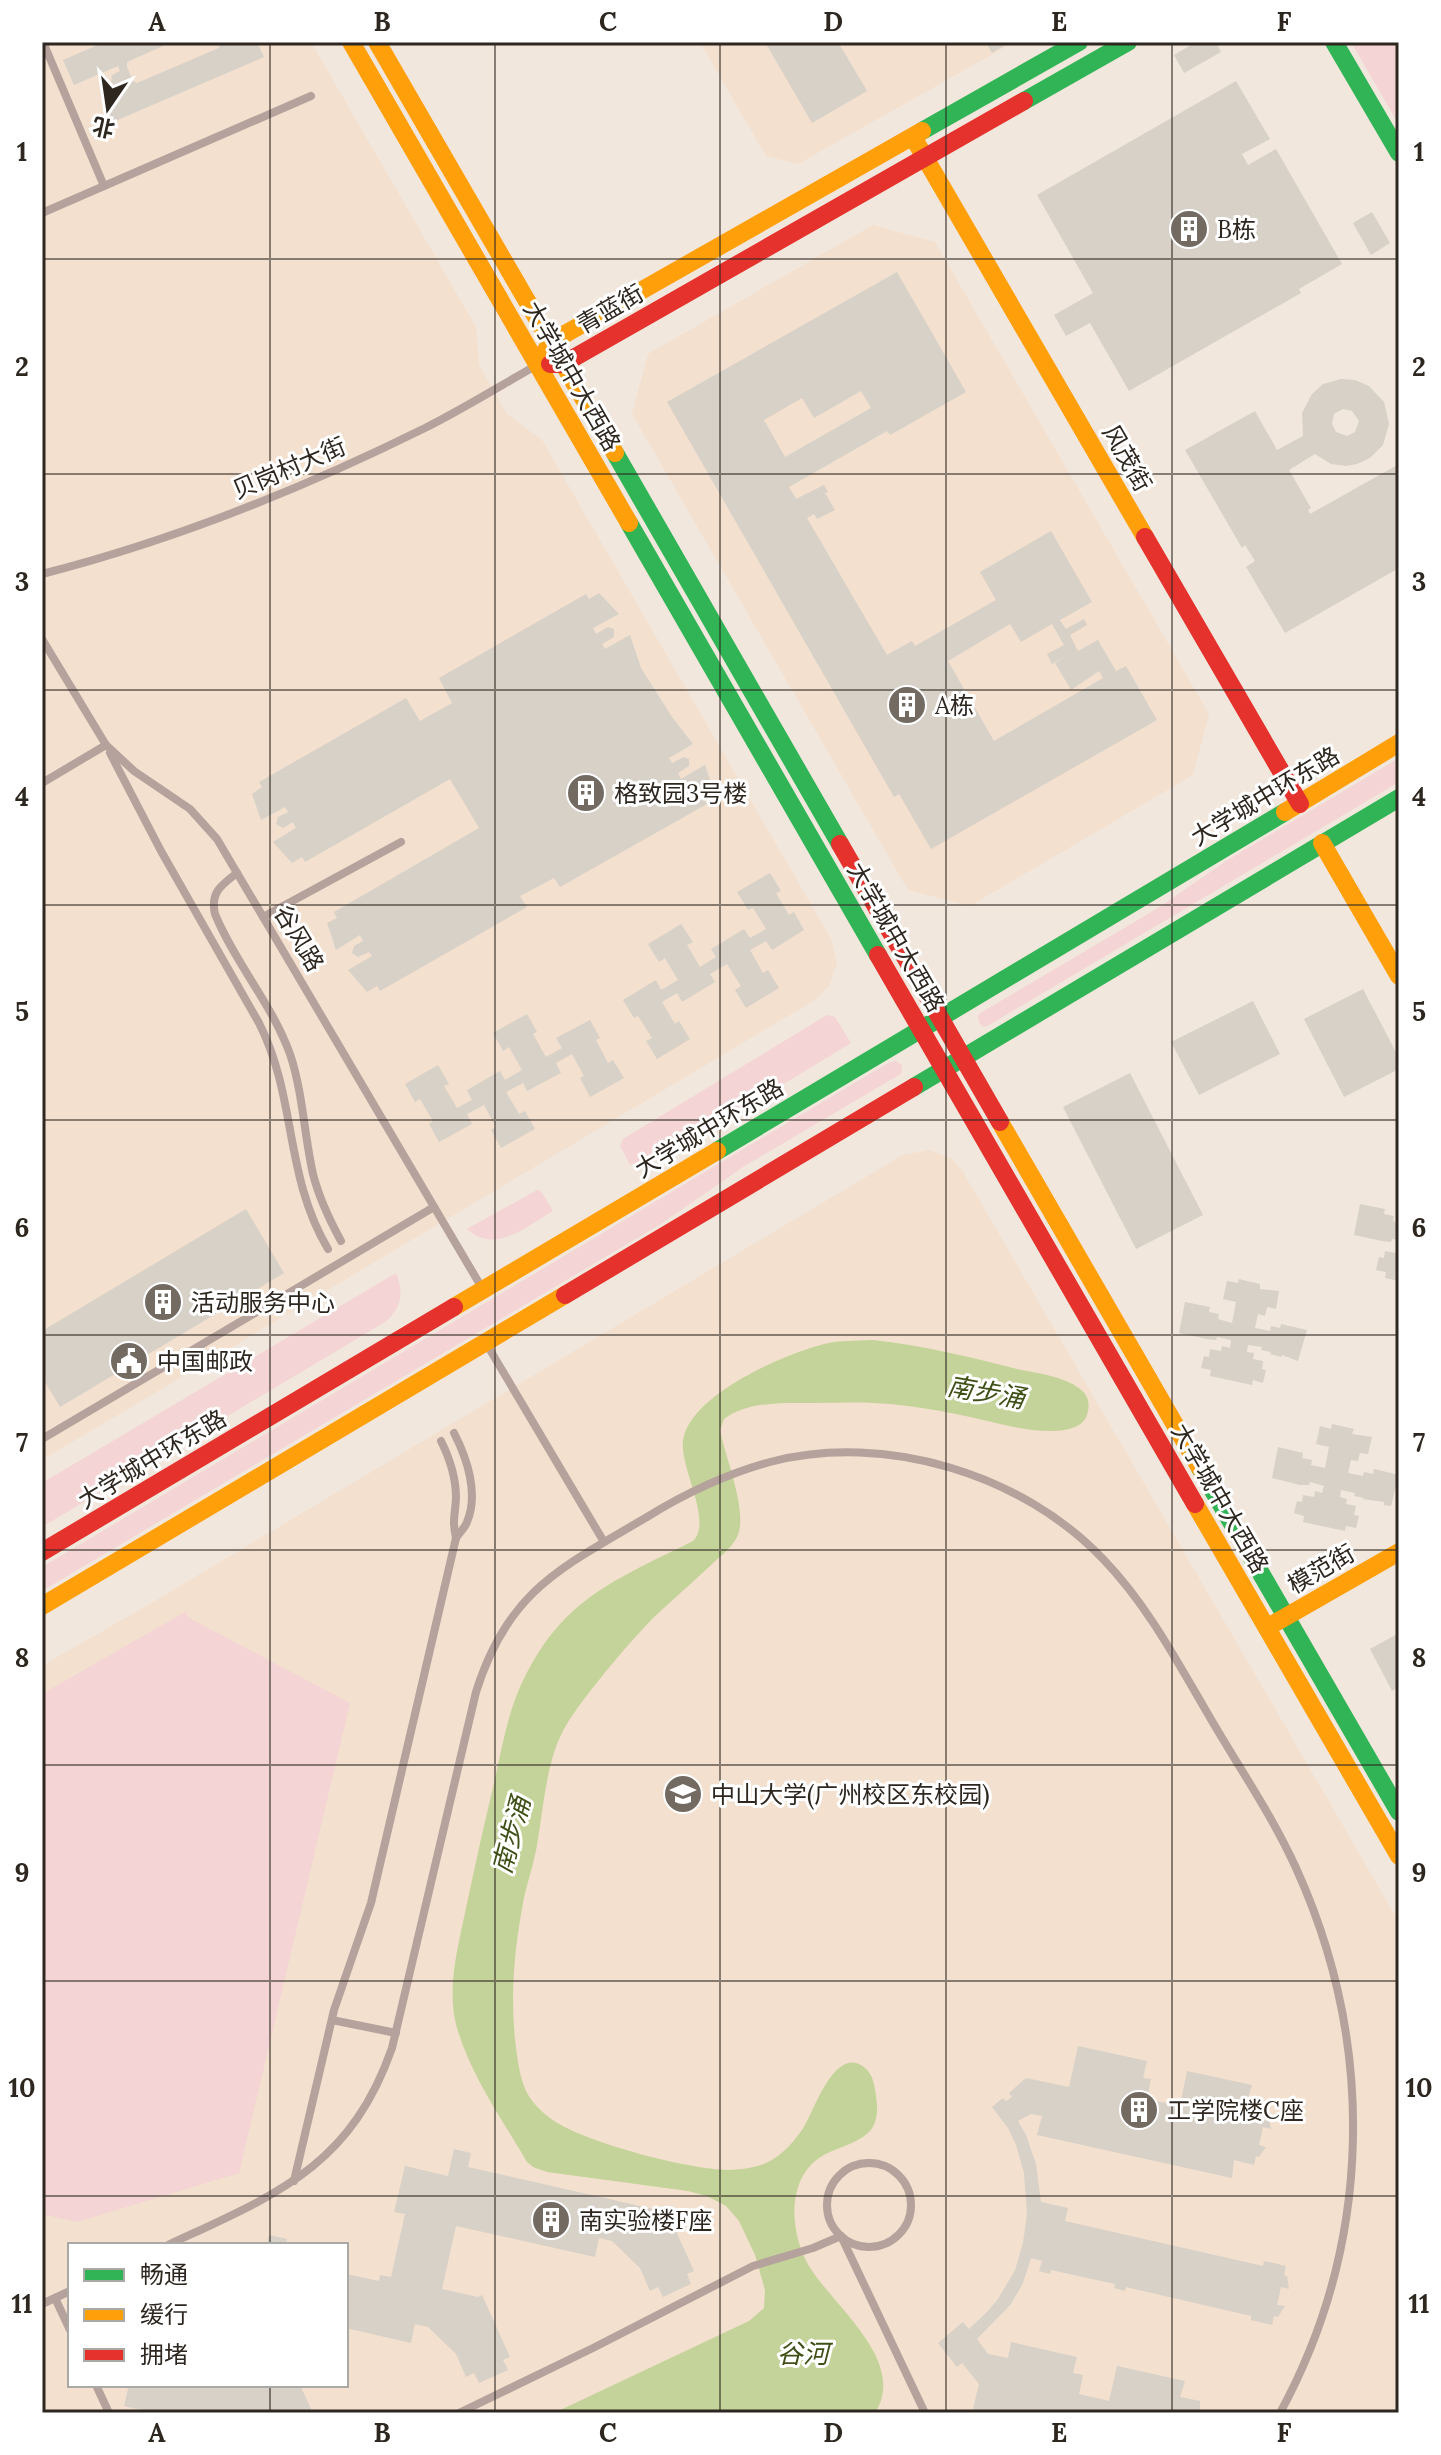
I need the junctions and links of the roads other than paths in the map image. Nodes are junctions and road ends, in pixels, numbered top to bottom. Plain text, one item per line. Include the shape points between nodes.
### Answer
1 (43, 42) edge
2 (351, 42) edge
3 (377, 42) edge
4 (1079, 42) edge
5 (1128, 42) edge
6 (1334, 42) edge
7 (311, 96) dead end
8 (913, 137) junction
9 (1399, 153) edge
10 (925, 158) junction
11 (104, 186) junction
12 (42, 213) edge
13 (551, 342) junction
14 (563, 364) junction
15 (537, 365) junction
16 (42, 574) edge
17 (42, 639) edge
18 (1399, 743) edge
19 (106, 745) junction
20 (42, 783) edge
21 (1399, 798) edge
22 (1300, 804) junction
23 (401, 842) dead end
24 (1322, 843) junction
25 (237, 873) junction
26 (263, 917) junction
27 (1399, 976) edge
28 (941, 1018) junction
29 (922, 1030) junction
30 (963, 1057) junction
31 (944, 1069) junction
32 (434, 1207) junction
33 (341, 1241) dead end
34 (328, 1249) dead end
35 (483, 1290) junction
36 (486, 1343) junction
37 (454, 1433) dead end
38 (42, 1439) edge
39 (441, 1441) dead end
40 (456, 1538) junction
41 (604, 1542) junction
42 (42, 1552) edge
43 (1399, 1552) edge
44 (42, 1606) edge
45 (1286, 1617) junction
46 (1267, 1628) junction
47 (1399, 1812) edge
48 (1399, 1856) edge
49 (332, 2020) junction
50 (396, 2033) junction
51 (294, 2181) junction
52 (841, 2236) junction
53 (172, 2243) edge
54 (68, 2292) edge
55 (55, 2298) junction
56 (42, 2304) edge
57 (68, 2326) edge
58 (97, 2387) edge
59 (109, 2413) edge
60 (459, 2413) edge
61 (925, 2413) edge
62 (1280, 2413) edge

1 - 11 lane
2 - 15 main road, 大学城中大西路
3 - 13 main road, 大学城中大西路
4 - 8 main road, 青蓝街
5 - 10 main road, 青蓝街
6 - 9 main road
7 - 11 lane
8 - 10 main road, 风茂街
8 - 13 main road, 青蓝街
10 - 14 main road, 青蓝街
10 - 22 main road, 风茂街
11 - 12 lane
13 - 14 main road, 大学城中大西路
13 - 15 main road, 青蓝街
14 - 15 main road, 青蓝街
14 - 28 main road, 大学城中大西路
15 - 16 lane, 贝岗村大街 via 428,426 295,488 163,538
15 - 29 main road, 大学城中大西路
17 - 19 lane, 谷风路
18 - 22 main road, 大学城中环东路
19 - 20 lane
19 - 25 lane, 谷风路 via 200,819
19 - 34 lane via 272,1049 298,1179
21 - 24 main road
22 - 28 main road, 大学城中环东路
23 - 26 lane
24 - 27 main road
24 - 30 main road
25 - 26 lane, 谷风路
25 - 33 lane via 215,893 215,914 286,1044 314,1175
26 - 32 lane, 谷风路
28 - 29 main road, 大学城中环东路
28 - 30 main road, 大学城中大西路
29 - 31 main road, 大学城中大西路
29 - 35 main road, 大学城中环东路
30 - 31 main road
30 - 45 main road, 大学城中大西路
31 - 36 main road
31 - 46 main road, 大学城中大西路
32 - 35 lane, 谷风路
32 - 38 lane
35 - 42 main road, 大学城中环东路
36 - 41 lane
36 - 44 main road
37 - 40 lane via 469,1469 471,1497 467,1523
39 - 40 lane via 453,1472
40 - 49 lane via 371,1903
41 - 50 lane via 550,1575 528,1596 485,1663
41 - 62 lane via 731,1474 808,1456 880,1455 924,1461 995,1483 1058,1520 1094,1549 1140,1601 1281,1838 1334,1967 1344,2015 1354,2114 1350,2197 1313,2345
43 - 45 main road, 模范街
45 - 46 main road, 模范街
45 - 47 main road, 大学城中大西路
46 - 48 main road, 大学城中大西路
49 - 50 lane
49 - 51 lane
50 - 51 lane via 384,2072 359,2118
51 - 53 lane
52 - 52 lane via 871,2247 901,2233 911,2202 897,2173 866,2162 837,2177 826,2207
52 - 60 lane via 753,2266
52 - 61 lane
54 - 55 lane
55 - 56 lane
55 - 57 lane
58 - 59 lane

